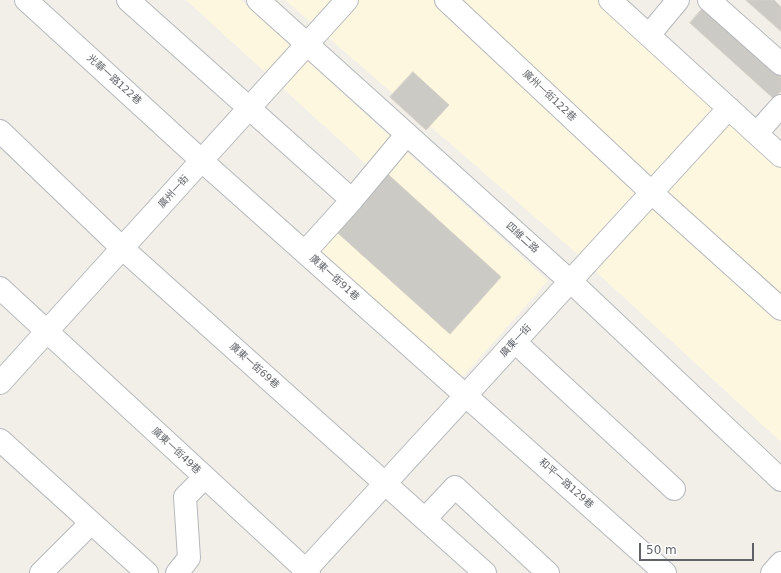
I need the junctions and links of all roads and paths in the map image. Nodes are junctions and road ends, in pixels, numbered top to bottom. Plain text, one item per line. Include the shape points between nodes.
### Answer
1 (27, 0) edge
2 (128, 0) edge
3 (258, 0) edge
4 (347, 0) edge
5 (446, 0) edge
6 (610, 0) edge
7 (678, 0) edge
8 (709, 0) edge
9 (649, 35) junction
10 (307, 44) junction
11 (781, 64) edge
12 (781, 106) edge
13 (729, 108) junction
14 (249, 109) junction
15 (0, 131) edge
16 (757, 133) junction
17 (407, 134) junction
18 (781, 156) edge
19 (202, 161) junction
20 (652, 193) junction
21 (352, 200) junction
22 (122, 248) junction
23 (305, 252) junction
24 (570, 282) junction
25 (0, 288) edge
26 (781, 309) edge
27 (46, 332) junction
28 (515, 342) junction
29 (0, 383) edge
30 (466, 395) junction
31 (0, 440) edge
32 (205, 478) junction
33 (781, 480) edge
34 (385, 484) junction
35 (674, 489) dead end
36 (425, 519) junction
37 (91, 523) junction
38 (781, 563) edge
39 (306, 572) edge
40 (41, 573) edge
41 (147, 573) edge
42 (177, 573) edge
43 (485, 573) edge
44 (548, 573) edge
45 (665, 573) edge
46 (772, 573) edge

1 - 19 street, 光華一路122巷
2 - 14 street
3 - 10 street, 四維二路
4 - 10 street, 廣州一街
5 - 20 street, 廣州一街122巷
6 - 9 street
7 - 9 street
8 - 11 street
9 - 13 street
10 - 14 street, 廣州一街
10 - 17 street, 四維二路
12 - 16 street
13 - 16 street
13 - 20 street, 廣東一街
14 - 19 street, 廣州一街
14 - 21 street
15 - 22 street, 廣東一街69巷
16 - 18 street
17 - 21 street
17 - 24 street, 四維二路
19 - 22 street, 廣州一街
19 - 23 street, 廣東一街91巷
20 - 24 street, 廣東一街
20 - 26 street, 廣州一街122巷
21 - 23 street
22 - 27 street, 廣州一街
22 - 34 street, 廣東一街69巷
23 - 30 street, 廣東一街91巷
24 - 28 street, 廣東一街
24 - 33 street, 四維二路
25 - 27 street, 廣東一街49巷
27 - 29 street, 廣州一街
27 - 32 street, 廣東一街49巷
28 - 30 street, 廣東一街
28 - 35 street
30 - 34 street, 廣東一街
30 - 45 street, 和平一路129巷
31 - 37 street
32 - 39 street, 廣東一街49巷
32 - 42 street via 185,497 189,558
34 - 36 street, 廣東一街69巷
34 - 39 street, 廣東一街
36 - 43 street, 廣東一街69巷
36 - 44 street via 455,487
37 - 40 street
37 - 41 street
38 - 46 street

